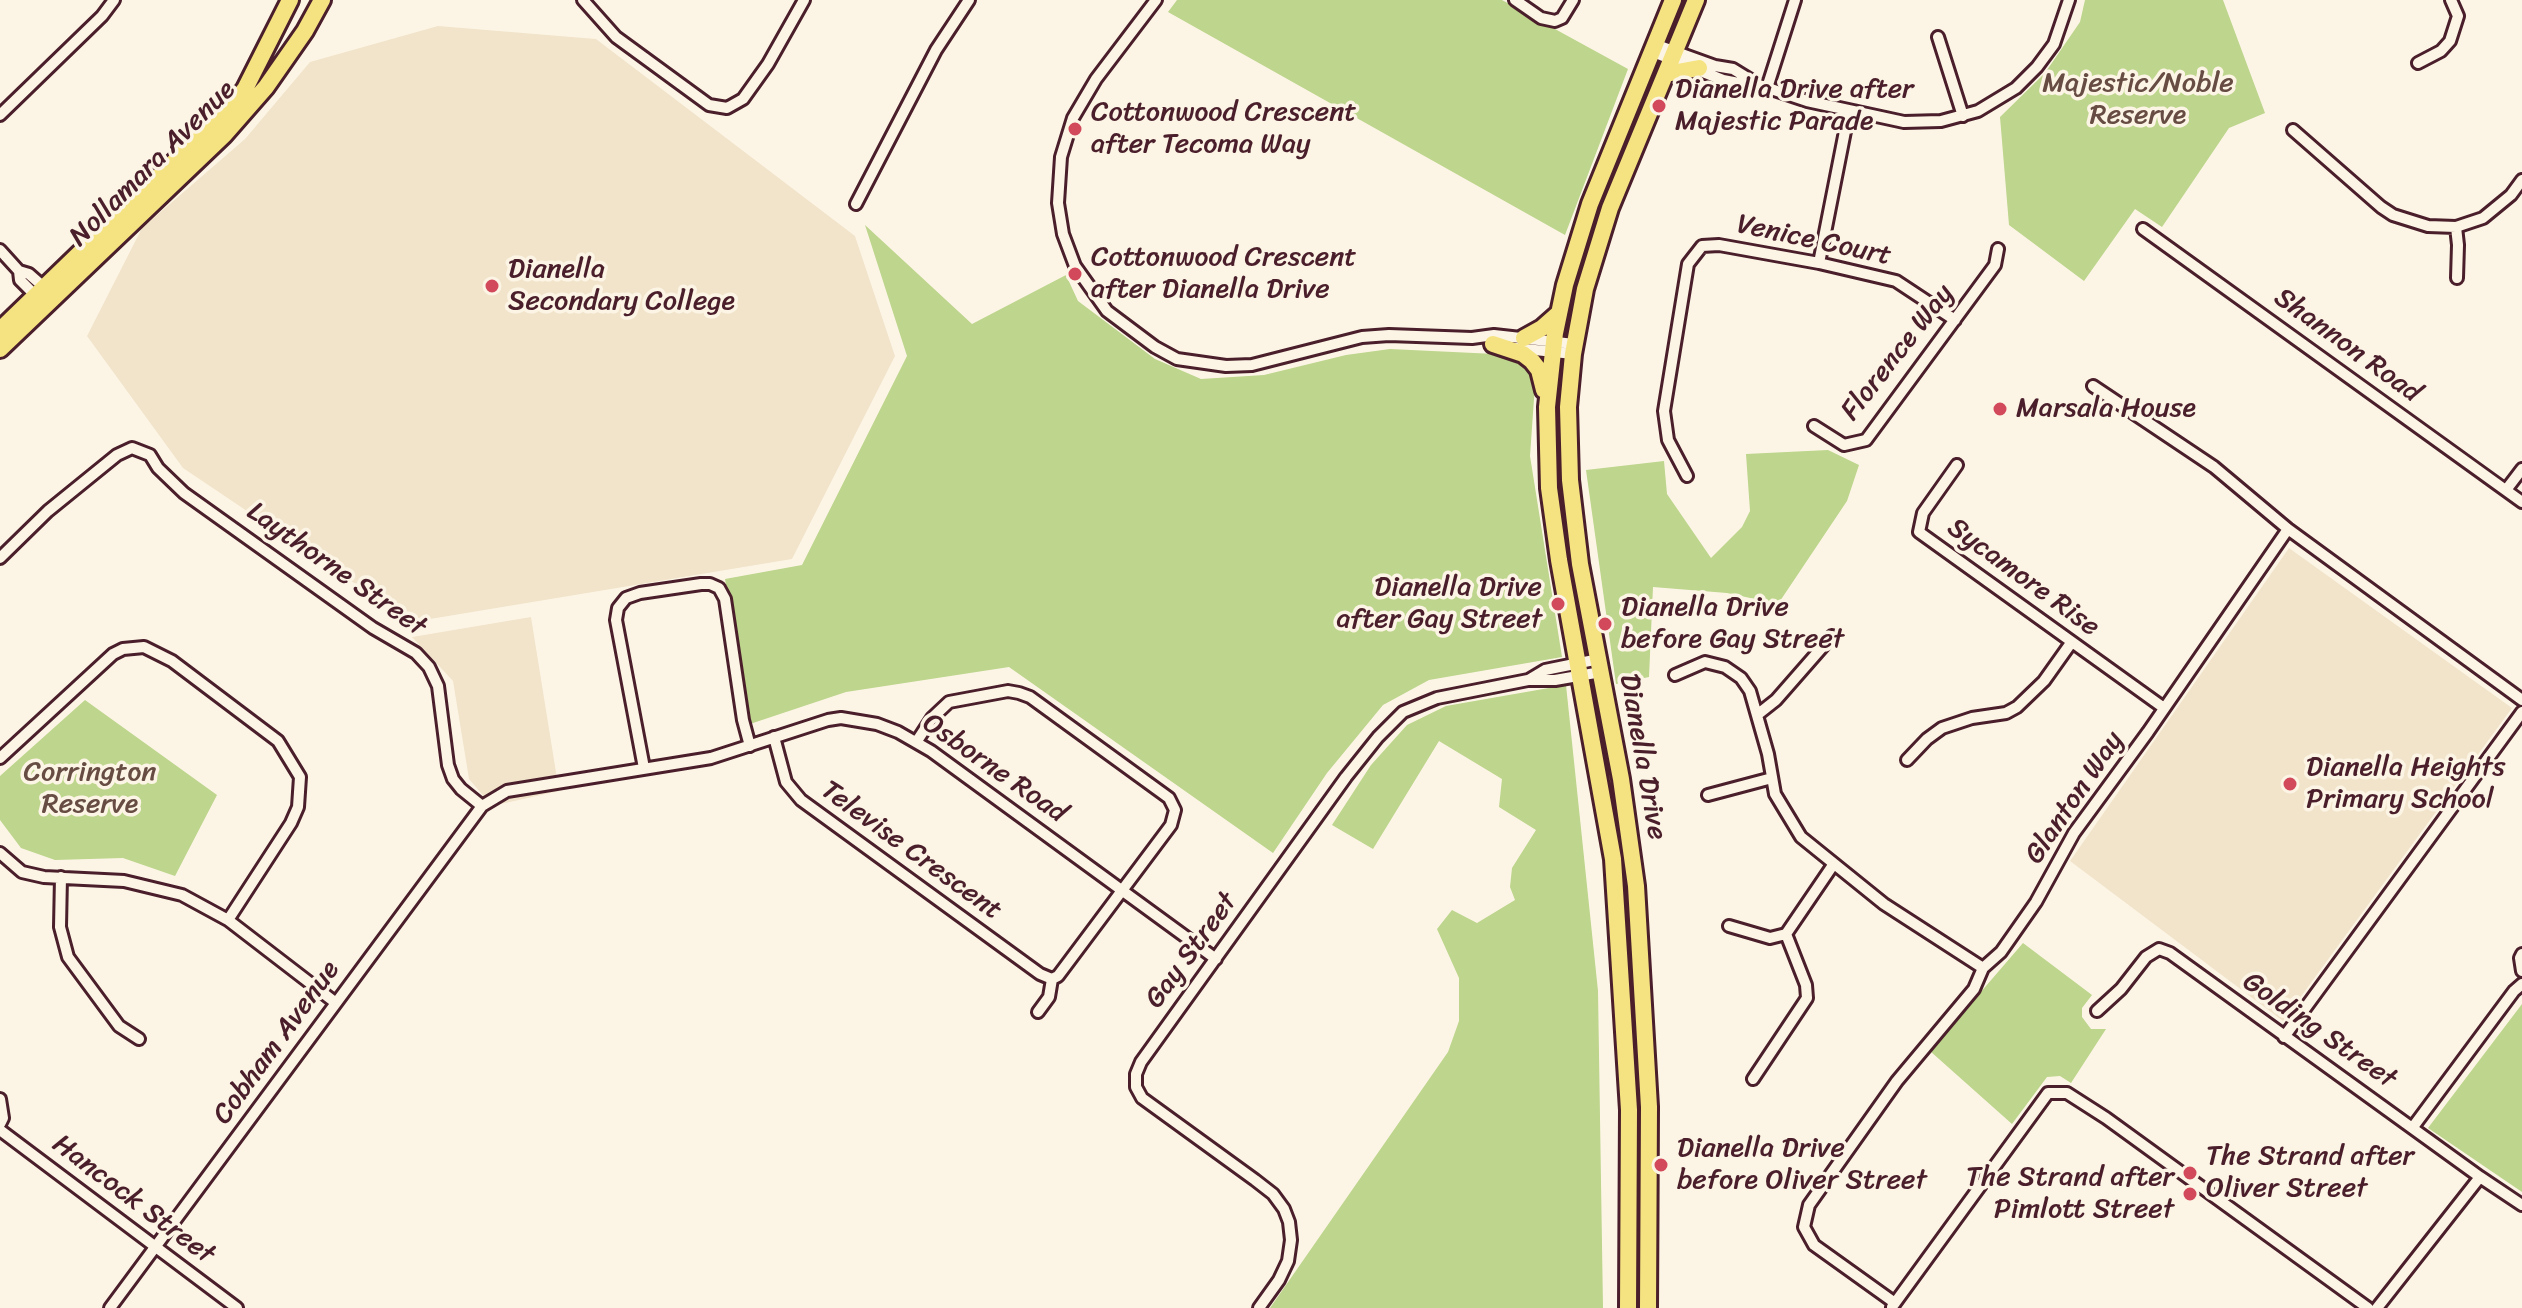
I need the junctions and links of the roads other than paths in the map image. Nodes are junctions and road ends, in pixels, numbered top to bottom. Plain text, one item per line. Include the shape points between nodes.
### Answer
1 (114, 0) edge
2 (290, 0) edge
3 (322, 0) edge
4 (583, 0) edge
5 (804, 0) edge
6 (969, 0) edge
7 (1156, 0) edge
8 (1515, 0) edge
9 (1573, 0) edge
10 (1673, 0) edge
11 (1696, 0) edge
12 (1795, 0) edge
13 (2069, 0) edge
14 (2451, 0) edge
15 (311, 21) junction
16 (1938, 37) dead end
17 (1652, 47) junction
18 (264, 53) junction
19 (1672, 62) junction
20 (2418, 63) dead end
21 (1699, 68) joint
22 (1763, 86) junction
23 (1849, 111) junction
24 (0, 115) edge
25 (1963, 116) junction
26 (2293, 130) dead end
27 (2522, 180) edge
28 (856, 204) dead end
29 (2456, 227) junction
30 (2143, 229) dead end
31 (1998, 249) dead end
32 (0, 250) edge
33 (1819, 263) junction
34 (2457, 278) dead end
35 (45, 296) junction
36 (1559, 313) junction
37 (1955, 320) junction
38 (0, 330) edge
39 (1472, 338) junction
40 (1524, 338) junction
41 (1493, 344) junction
42 (1554, 347) junction
43 (0, 349) edge
44 (1574, 349) junction
45 (2093, 386) dead end
46 (1547, 407) junction
47 (1814, 426) dead end
48 (1957, 465) dead end
49 (2522, 469) edge
50 (1687, 476) dead end
51 (2506, 490) junction
52 (2522, 502) edge
53 (2288, 529) junction
54 (0, 558) edge
55 (1832, 636) dead end
56 (2071, 643) junction
57 (1600, 665) junction
58 (1577, 670) junction
59 (1675, 675) dead end
60 (2522, 700) edge
61 (2164, 708) junction
62 (2522, 712) edge
63 (1757, 715) junction
64 (774, 737) junction
65 (917, 741) junction
66 (750, 746) junction
67 (0, 758) edge
68 (1907, 760) dead end
69 (644, 768) junction
70 (1772, 778) junction
71 (1708, 795) dead end
72 (482, 806) junction
73 (0, 853) edge
74 (1833, 865) junction
75 (61, 877) junction
76 (1123, 891) junction
77 (228, 920) junction
78 (1729, 926) dead end
79 (1786, 934) junction
80 (2522, 954) edge
81 (1216, 959) junction
82 (1983, 968) junction
83 (2522, 971) edge
84 (1052, 979) junction
85 (2522, 984) edge
86 (336, 1003) junction
87 (2097, 1011) dead end
88 (1038, 1012) dead end
89 (2284, 1037) junction
90 (139, 1039) dead end
91 (1753, 1079) dead end
92 (0, 1099) edge
93 (0, 1127) edge
94 (2413, 1127) junction
95 (2480, 1177) junction
96 (2522, 1205) edge
97 (156, 1246) junction
98 (1893, 1306) edge
99 (110, 1308) edge
100 (237, 1308) edge
101 (1259, 1308) edge
102 (1628, 1308) edge
103 (1648, 1308) edge
104 (2368, 1308) edge
105 (2377, 1308) edge

1 - 24 street
2 - 18 main road, Nollamara Avenue
3 - 15 main road, Nollamara Avenue
4 - 5 street via 616,37 709,105 727,108 743,99 760,76
6 - 28 street via 936,50
7 - 39 street via 1096,79 1073,118 1061,157 1058,203 1063,234 1075,266 1107,311 1177,359 1214,365 1266,362 1362,337
8 - 9 street via 1555,21
10 - 17 main road, Dianella Drive
11 - 19 main road, Dianella Drive
12 - 22 street
13 - 25 street via 2054,44 2037,67 1999,100
14 - 20 street via 2458,16 2450,41
15 - 18 main road via 277,58
15 - 35 main road, Nollamara Avenue via 266,87 224,135
16 - 25 street
17 - 19 street
17 - 36 main road, Dianella Drive via 1590,204
18 - 35 main road, Nollamara Avenue via 230,108
19 - 21 main road
19 - 22 street via 1733,69
19 - 44 main road, Dianella Drive via 1610,208 1585,289
21 - 22 street via 1729,82
22 - 23 street
23 - 25 street via 1904,122
23 - 33 street
26 - 29 street via 2393,215 2428,226
27 - 29 street via 2496,209
29 - 34 street
30 - 51 street, Shannon Road
31 - 37 street, Florence Way via 1995,265
32 - 35 street via 19,271 20,280
33 - 37 street, Venice Court via 1896,281
33 - 50 street, Venice Court via 1719,245 1702,246 1688,264 1664,411 1668,440
35 - 38 main road, Nollamara Avenue
35 - 43 main road, Nollamara Avenue
36 - 40 main road
36 - 42 main road, Dianella Drive
37 - 47 street, Florence Way via 1866,440 1844,445
39 - 40 street
39 - 41 street
40 - 42 street
41 - 42 street
41 - 46 main road via 1532,361
42 - 44 street
42 - 46 main road, Dianella Drive
44 - 57 main road, Dianella Drive via 1568,407 1570,480
45 - 53 street via 2214,467
46 - 58 main road, Dianella Drive via 1549,488
48 - 56 street, Sycamore Rise via 1923,513 1919,532
49 - 51 street
51 - 52 street, Shannon Road
53 - 60 street
53 - 61 street, Glanton Way
54 - 72 street, Laythorne Street via 117,455 132,448 150,455 197,502 416,653 438,686 453,779
55 - 63 street
56 - 61 street, Sycamore Rise
56 - 68 street via 2017,707 1942,728
57 - 58 street, Gay Street
57 - 103 main road, Dianella Drive via 1636,886 1649,1107
58 - 81 street, Gay Street via 1555,680 1528,680 1437,698 1403,712 1346,777
58 - 102 main road, Dianella Drive via 1609,834 1619,935 1629,1110
59 - 63 street via 1705,662 1725,667 1750,691
61 - 82 street, Glanton Way via 2074,833 2036,902 2001,952
62 - 89 street
63 - 70 street
64 - 65 street, Osborne Road via 841,718 877,724
64 - 66 street, Osborne Road
64 - 84 street, Televise Crescent via 786,782 801,800
65 - 76 street, Osborne Road
65 - 76 street via 949,702 1008,691 1030,697 1169,798 1175,810 1171,825
66 - 69 street, Osborne Road
66 - 69 street via 719,588 701,584 640,593 626,598 616,620
67 - 77 street via 113,654 144,647 172,661 278,741 300,777 291,823
69 - 72 street, Osborne Road via 520,787
70 - 71 street
70 - 74 street via 1775,794 1801,837
72 - 86 street, Cobham Avenue
73 - 75 street via 22,872
74 - 79 street
74 - 82 street
75 - 77 street via 158,888
75 - 90 street via 60,927 68,957 119,1026
76 - 81 street, Osborne Road
76 - 84 street via 1064,971
77 - 86 street
78 - 79 street via 1770,938
79 - 91 street via 1807,998
80 - 83 street
81 - 101 street, Gay Street via 1141,1062 1136,1087 1142,1098 1264,1187 1284,1209 1291,1240 1288,1261
82 - 98 street, Glanton Way via 1974,989 1905,1070 1809,1205 1804,1227 1814,1245
84 - 88 street via 1049,997
85 - 94 street
86 - 97 street, Cobham Avenue
87 - 89 street, Golding Street via 2159,949
89 - 94 street, Golding Street
92 - 93 street, Hancock Street
93 - 97 street, Hancock Street
94 - 95 street, Golding Street
95 - 96 street, Golding Street
95 - 105 street
97 - 99 street, Cobham Avenue
97 - 100 street, Hancock Street
98 - 104 street via 2048,1093 2067,1093

